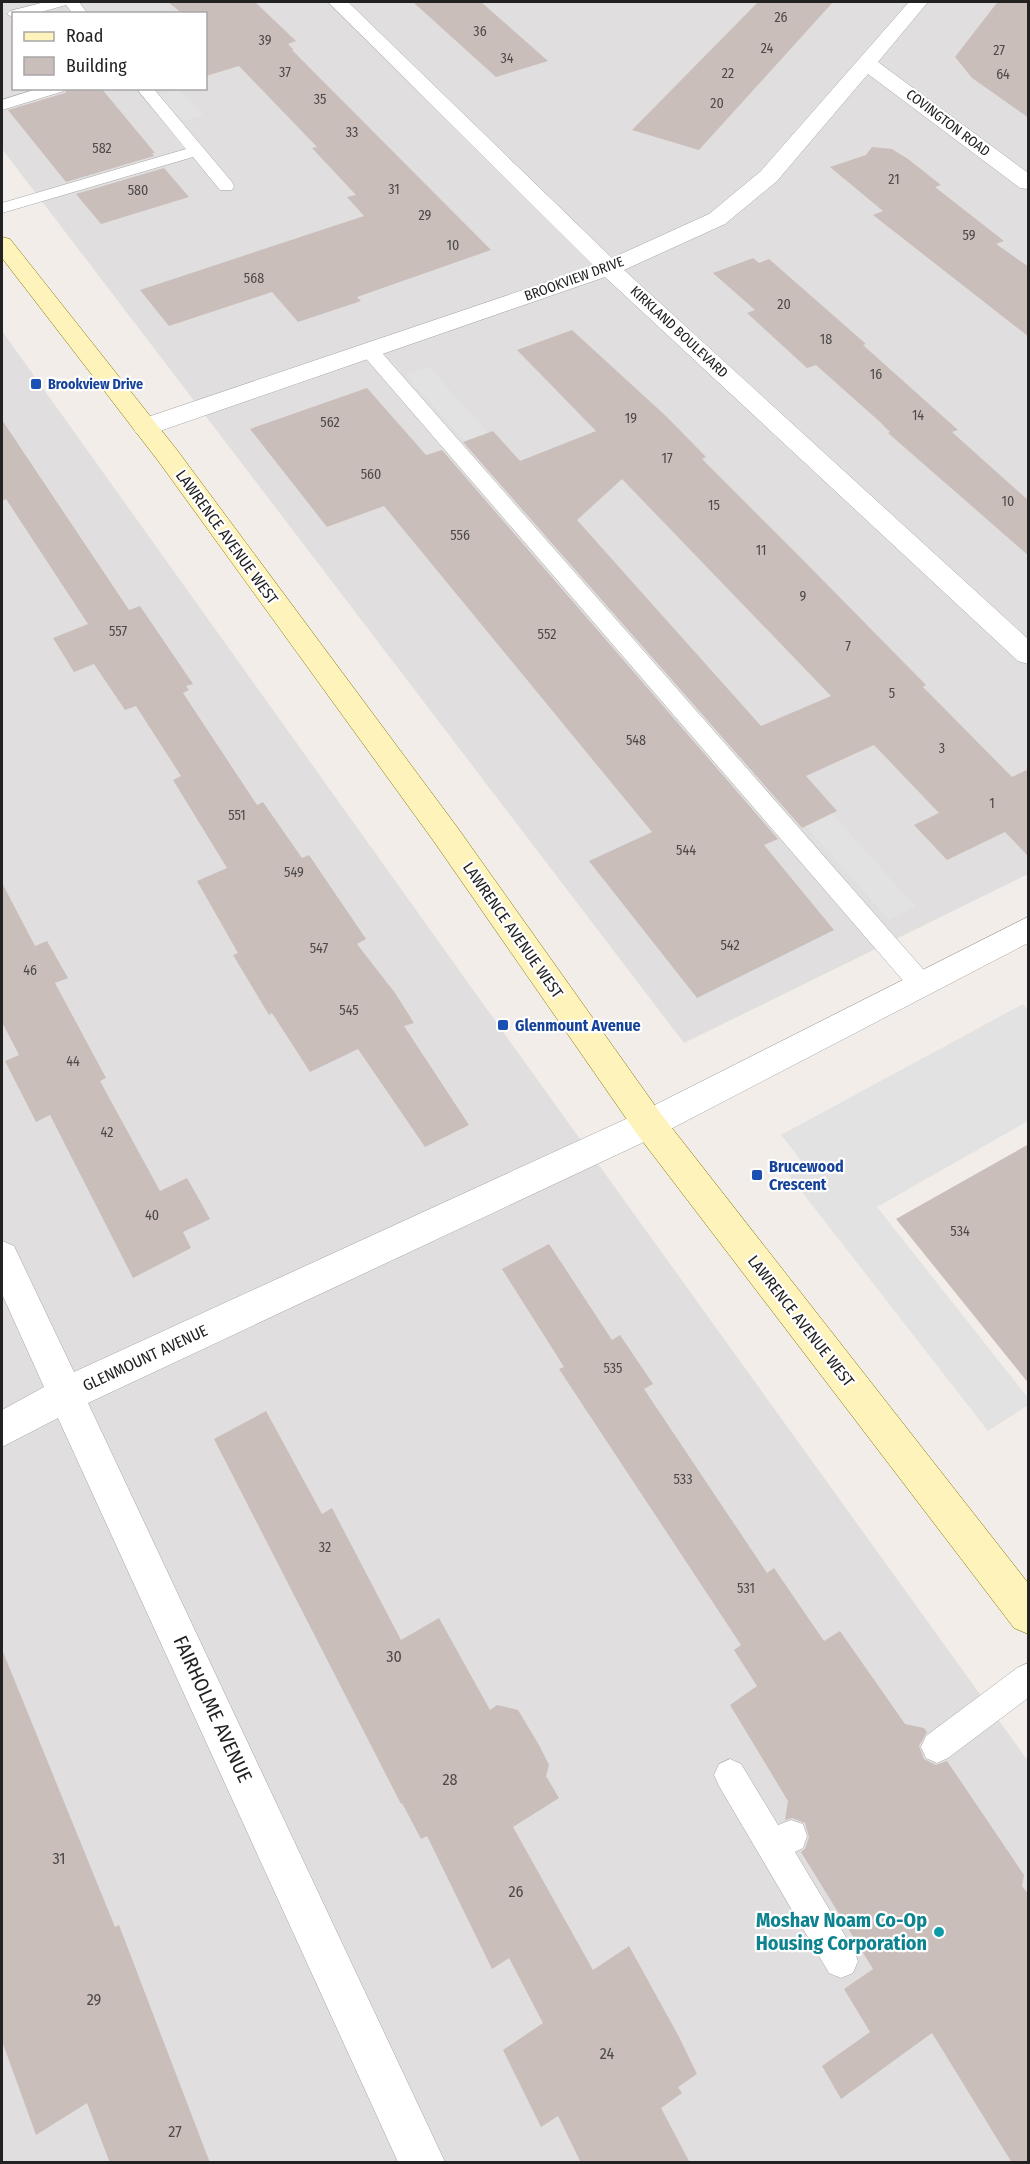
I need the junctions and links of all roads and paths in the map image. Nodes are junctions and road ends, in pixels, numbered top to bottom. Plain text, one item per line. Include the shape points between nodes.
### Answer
1 (60, 2) edge
2 (337, 2) edge
3 (919, 2) edge
4 (22, 12) edge
5 (867, 64) junction
6 (51, 90) edge
7 (146, 90) edge
8 (2, 105) edge
9 (196, 151) junction
10 (1029, 183) edge
11 (226, 186) dead end
12 (2, 208) edge
13 (2, 244) edge
14 (609, 268) junction
15 (369, 350) junction
16 (145, 427) junction
17 (1029, 654) edge
18 (1029, 929) edge
19 (921, 984) junction
20 (649, 1124) junction
21 (2, 1257) edge
22 (67, 1394) junction
23 (2, 1429) edge
24 (1029, 1614) edge
25 (1029, 1679) edge
26 (937, 1747) dead end
27 (730, 1775) dead end
28 (841, 1961) dead end
29 (422, 2163) edge

1 - 4 lane
2 - 14 street, KIRKLAND BOULEVARD
3 - 5 street, BROOKVIEW DRIVE
5 - 10 street, COVINGTON ROAD
5 - 14 street, BROOKVIEW DRIVE via 769,176 717,219
6 - 8 lane
7 - 9 lane
9 - 11 lane
9 - 12 lane
13 - 16 main road, LAWRENCE AVENUE WEST
14 - 15 street, BROOKVIEW DRIVE
14 - 17 street, KIRKLAND BOULEVARD
15 - 16 street, BROOKVIEW DRIVE
15 - 19 lane
16 - 20 main road, LAWRENCE AVENUE WEST via 446,835
18 - 19 street
19 - 20 street
20 - 22 street, GLENMOUNT AVENUE
20 - 24 main road, LAWRENCE AVENUE WEST
21 - 22 street, FAIRHOLME AVENUE
22 - 23 street, GLENMOUNT AVENUE
22 - 29 street, FAIRHOLME AVENUE
25 - 26 lane
27 - 28 lane via 782,1841

